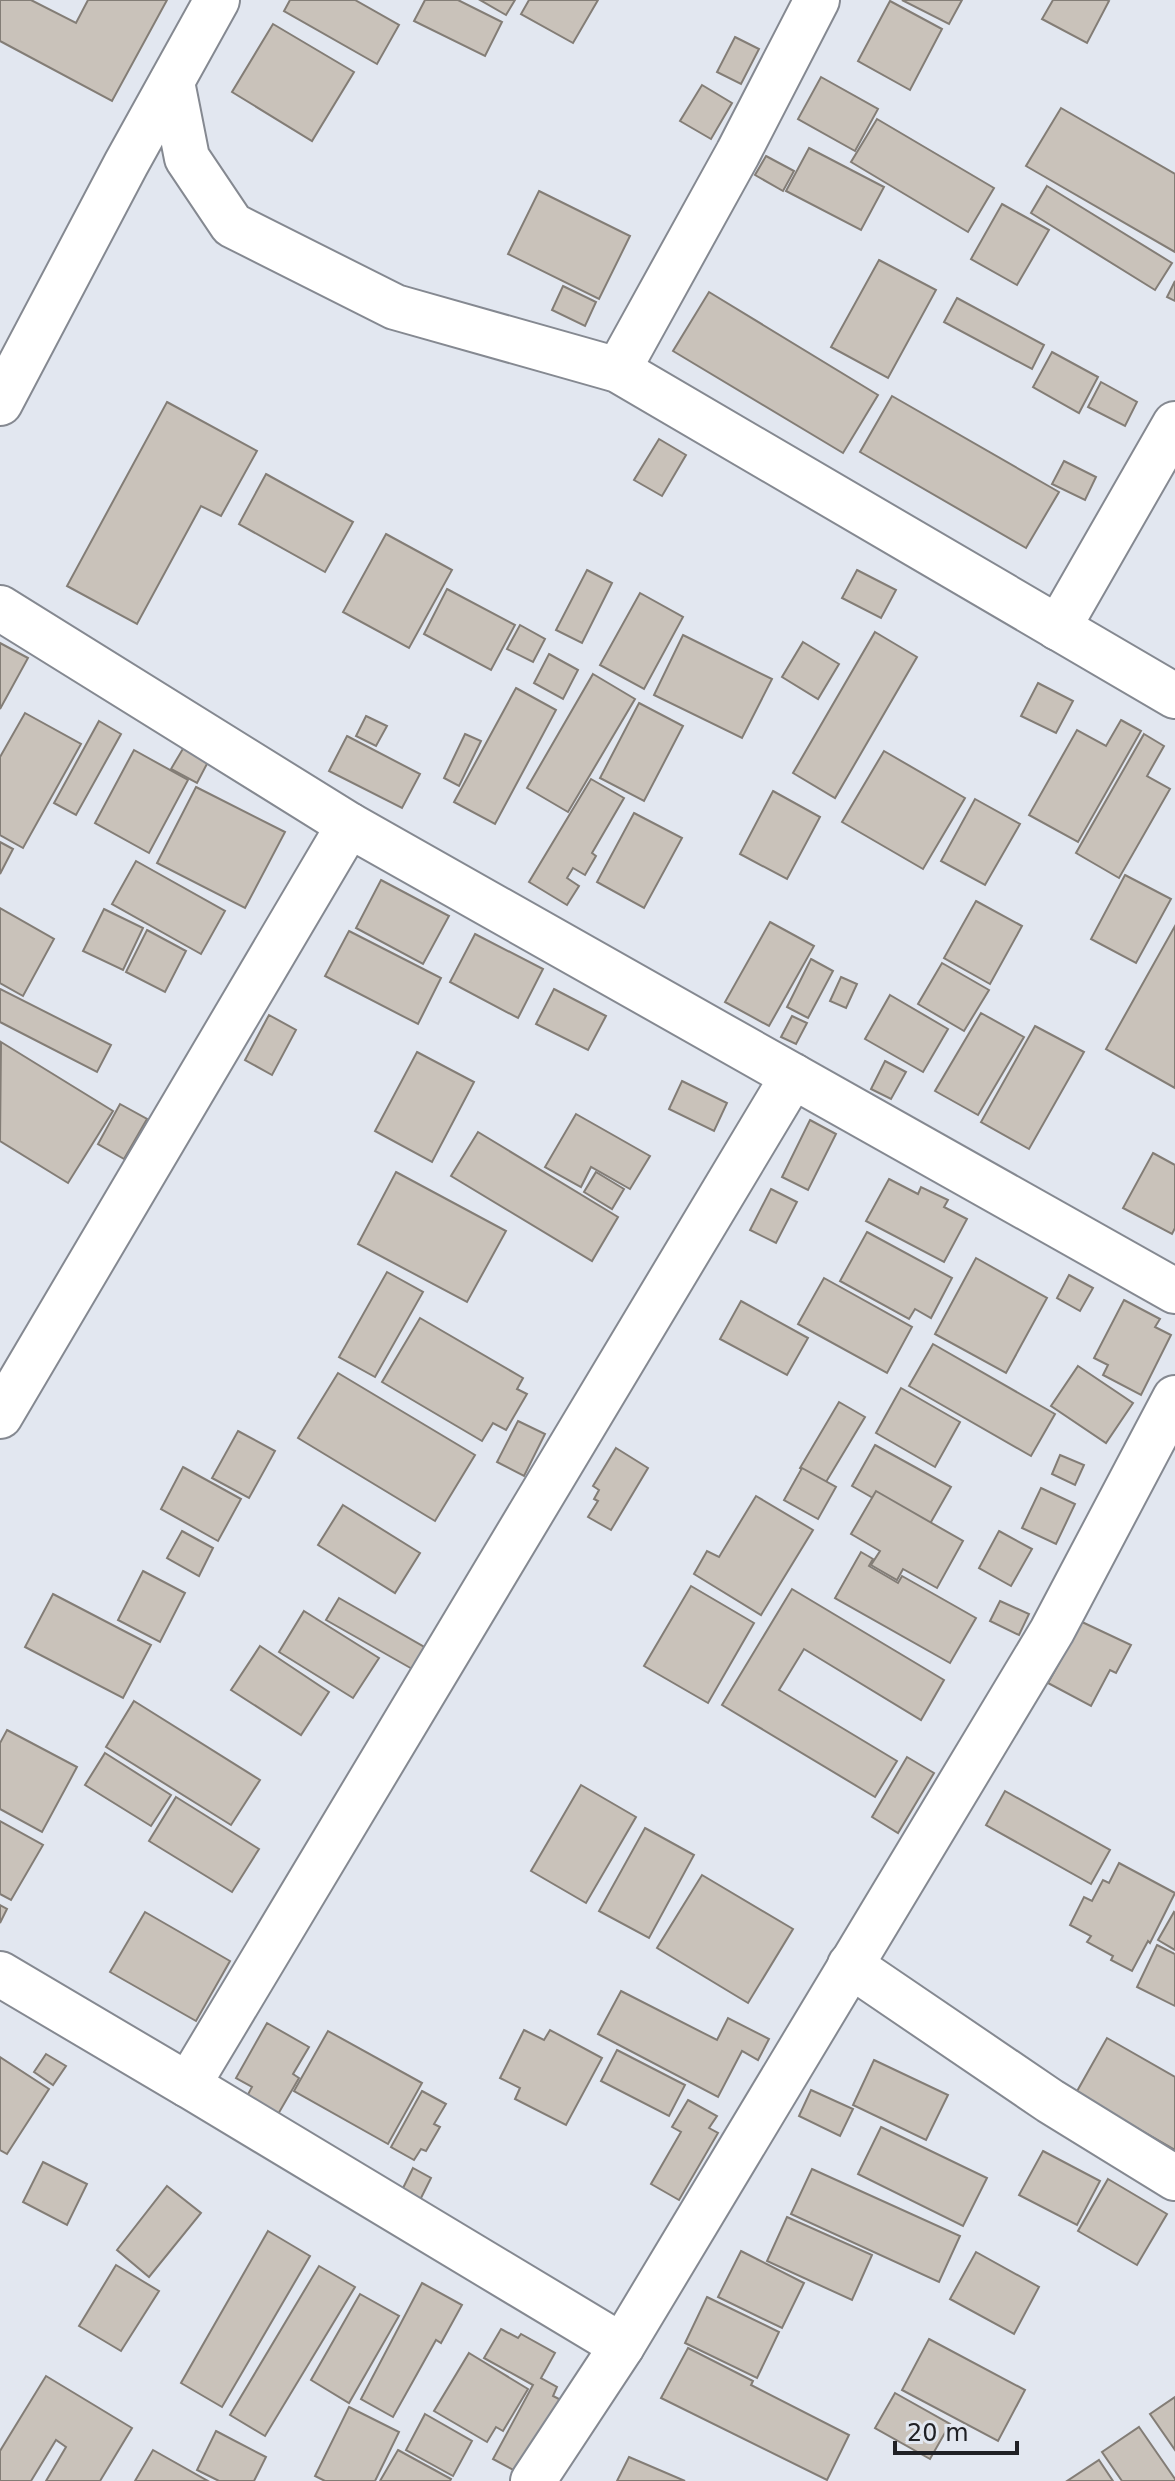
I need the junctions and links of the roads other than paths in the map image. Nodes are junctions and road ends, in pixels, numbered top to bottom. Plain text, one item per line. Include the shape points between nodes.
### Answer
1 (217, 0) edge
2 (817, 0) edge
3 (172, 82) junction
4 (618, 370) junction
5 (0, 401) edge
6 (1175, 424) edge
7 (0, 608) edge
8 (1058, 628) junction
9 (1175, 696) edge
10 (349, 825) junction
11 (793, 1076) junction
12 (1175, 1291) edge
13 (1175, 1398) edge
14 (0, 1416) edge
15 (850, 1965) junction
16 (0, 1974) edge
17 (188, 2085) junction
18 (1175, 2178) edge
19 (622, 2346) junction
20 (533, 2481) edge

1 - 3 street
2 - 4 street
3 - 4 street via 187,158 232,225 395,307
3 - 5 street
4 - 8 street
6 - 8 street
7 - 10 street
8 - 9 street
10 - 11 street
10 - 14 street
11 - 12 street
11 - 17 street
13 - 15 street via 1052,1631
15 - 18 street via 1050,2101
15 - 19 street
16 - 17 street
17 - 19 street
19 - 20 street

